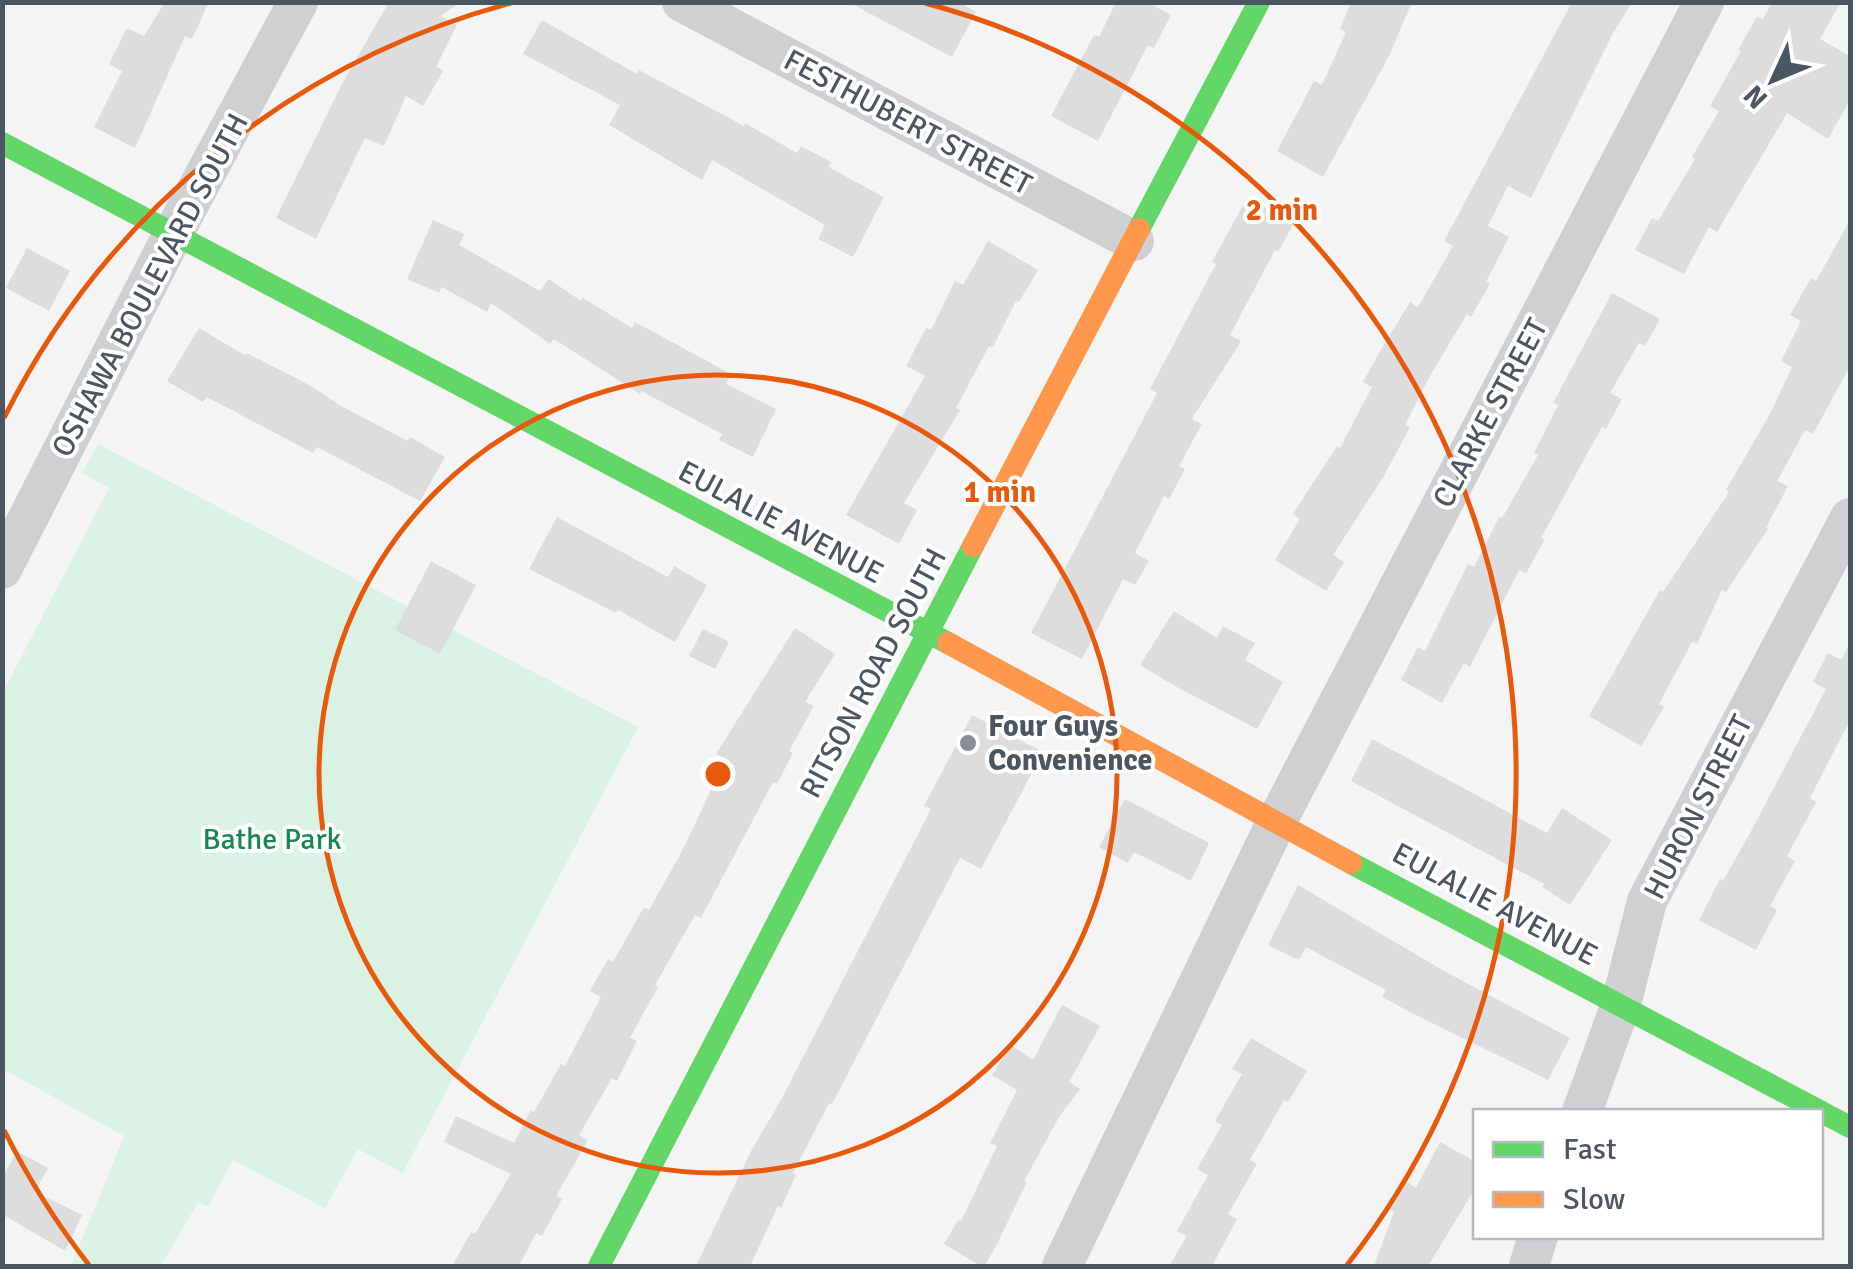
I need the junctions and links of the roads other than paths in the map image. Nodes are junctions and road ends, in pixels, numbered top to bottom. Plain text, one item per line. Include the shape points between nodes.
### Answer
1 (298, 2) edge
2 (682, 2) edge
3 (1259, 2) edge
4 (1704, 2) edge
5 (2, 143) edge
6 (173, 234) junction
7 (1134, 241) junction
8 (1850, 518) edge
9 (2, 569) edge
10 (926, 633) junction
11 (1276, 823) junction
12 (1622, 1004) junction
13 (1583, 1109) edge
14 (1817, 1109) edge
15 (1823, 1112) edge
16 (1849, 1126) edge
17 (1537, 1239) edge
18 (600, 1266) edge
19 (1062, 1266) edge
20 (1529, 1266) edge

1 - 6 street, OSHAWA BOULEVARD SOUTH
2 - 7 street, FESTHUBERT STREET
3 - 7 street, RITSON ROAD SOUTH
4 - 11 street, CLARKE STREET
5 - 6 street, EULALIE AVENUE
6 - 9 street, OSHAWA BOULEVARD SOUTH
6 - 10 street, EULALIE AVENUE
7 - 10 street, RITSON ROAD SOUTH
8 - 12 street, HURON STREET via 1647,901
10 - 11 street, EULALIE AVENUE
10 - 18 street, RITSON ROAD SOUTH
11 - 12 street, EULALIE AVENUE
11 - 19 street, CLARKE STREET
12 - 13 street, HURON STREET
12 - 14 street, EULALIE AVENUE
15 - 16 street, EULALIE AVENUE
17 - 20 street

